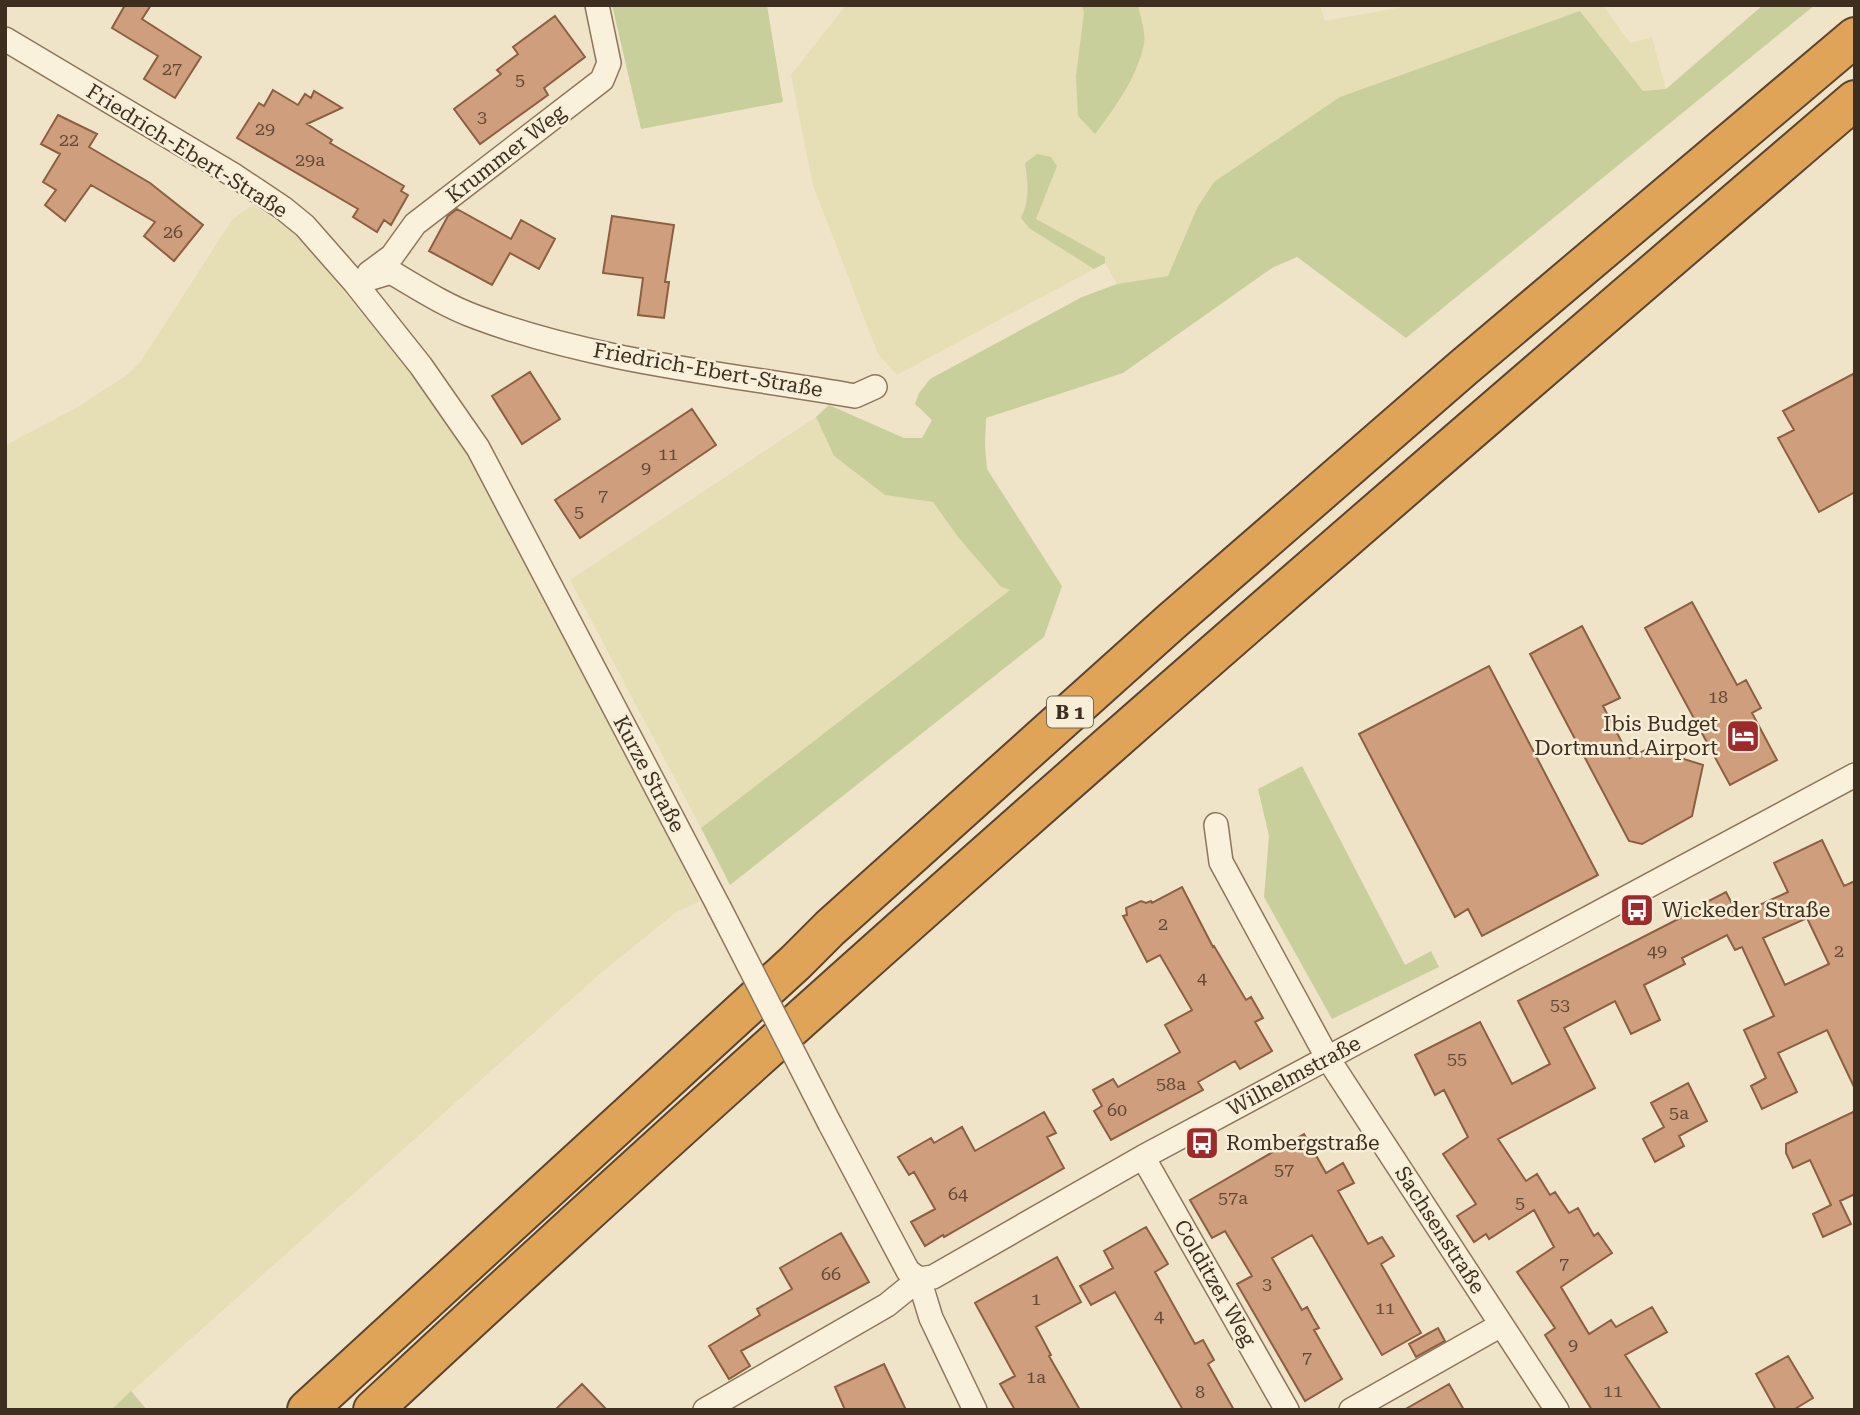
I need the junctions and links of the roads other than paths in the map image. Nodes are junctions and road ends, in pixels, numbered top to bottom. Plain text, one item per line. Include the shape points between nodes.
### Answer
1 (597, 5) edge
2 (1855, 37) edge
3 (5, 39) edge
4 (1855, 100) edge
5 (355, 283) junction
6 (875, 387) dead end
7 (1855, 775) edge
8 (1216, 825) dead end
9 (1327, 1057) junction
10 (1143, 1157) junction
11 (919, 1279) junction
12 (1501, 1325) junction
13 (307, 1410) edge
14 (373, 1410) edge
15 (705, 1410) edge
16 (975, 1410) edge
17 (1287, 1410) edge
18 (1351, 1410) edge
19 (1556, 1410) edge

1 - 5 street, Krummer Weg via 609,63 602,80 415,224 392,256
2 - 13 highway, B 1 via 1172,621 830,928
3 - 5 street, Friedrich-Ebert-Straße via 283,208
4 - 14 highway, B 1 via 1051,796 763,1051
5 - 6 street, Friedrich-Ebert-Straße via 391,272 474,316 603,354 855,396
5 - 11 street, Kurze Straße, bridge via 478,448 908,1271
7 - 9 street, Wilhelmstraße
8 - 9 street, Sachsenstraße via 1221,862
9 - 10 street, Wilhelmstraße
9 - 12 street, Sachsenstraße
10 - 11 street, Wilhelmstraße via 933,1277
10 - 17 street, Colditzer Weg
11 - 15 street, Wilhelmstraße via 887,1305
11 - 16 street via 931,1318
12 - 18 street
12 - 19 street, Sachsenstraße

